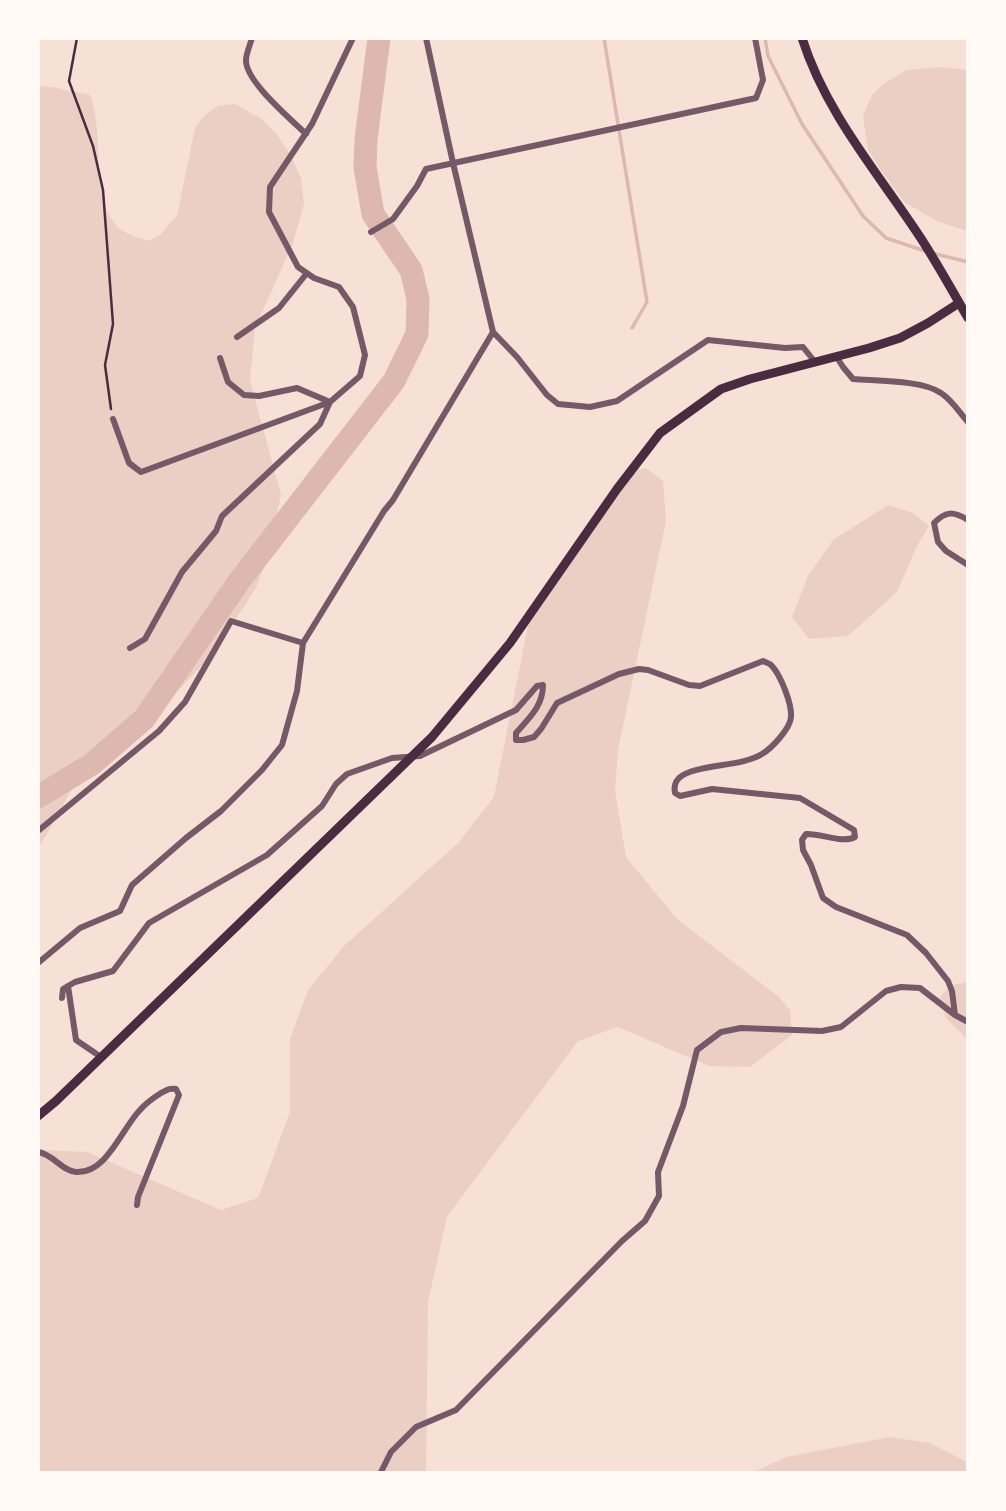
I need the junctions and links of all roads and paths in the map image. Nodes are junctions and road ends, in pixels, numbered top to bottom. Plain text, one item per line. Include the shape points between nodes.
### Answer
1 (77, 38) edge
2 (252, 38) edge
3 (353, 38) edge
4 (426, 38) edge
5 (755, 38) edge
6 (802, 38) edge
7 (306, 134) junction
8 (453, 163) junction
9 (371, 232) dead end
10 (307, 273) junction
11 (964, 302) edge
12 (968, 318) edge
13 (493, 332) junction
14 (237, 337) dead end
15 (836, 356) junction
16 (220, 358) dead end
17 (815, 362) junction
18 (330, 402) junction
19 (113, 419) joint
20 (968, 422) edge
21 (968, 520) edge
22 (968, 565) edge
23 (303, 643) junction
24 (130, 648) dead end
25 (412, 757) junction
26 (38, 831) edge
27 (38, 964) edge
28 (68, 986) junction
29 (61, 998) dead end
30 (955, 1015) junction
31 (968, 1022) edge
32 (101, 1057) junction
33 (38, 1116) edge
34 (38, 1152) edge
35 (137, 1205) dead end
36 (381, 1472) edge

1 - 19 path via 69,81 93,146 103,190 113,324 105,365
2 - 7 street via 246,61 250,75
3 - 7 street
4 - 8 street
5 - 8 street via 763,80 756,98
6 - 11 main road via 810,65 846,130
7 - 10 street via 270,187 269,212 298,267
8 - 9 street via 426,169 393,219
8 - 13 street
10 - 14 street via 279,308
10 - 18 street via 339,287 353,307 365,355 360,376
11 - 12 main road
11 - 15 main road via 900,338
13 - 17 street via 558,404 590,407 617,401 708,340 803,347
13 - 23 street
15 - 17 main road
15 - 20 street via 853,379 908,382 939,391
16 - 18 street via 228,382 244,395 297,388
17 - 25 main road via 721,389 660,433 510,643
18 - 19 street via 141,472 129,463
18 - 24 street via 320,424 222,516 145,639
21 - 22 street via 948,513 934,523 938,542
23 - 26 street via 231,621 185,702 159,731
23 - 27 street via 297,691 282,745 262,770 221,811 132,885 120,911 80,928
25 - 28 street via 392,758 346,775 322,806 267,855 149,923 113,971
25 - 30 street via 516,709 537,686 543,685 543,694 516,733 516,740 534,737 557,703 639,668 700,685 763,661 771,664 789,706 791,719 784,732 757,757 679,778 675,793 681,796 712,789 800,798 853,830 855,837 850,840 817,833 806,834 802,840 823,898 907,935 948,981
25 - 32 main road
28 - 29 street
28 - 32 street via 76,1040
30 - 31 street
30 - 36 street via 920,988 901,987 886,991 841,1027 822,1031 741,1028 721,1032 697,1050 683,1106 658,1172 659,1196 645,1221 456,1410 416,1427 391,1452
32 - 33 main road
34 - 35 street via 74,1172 89,1170 118,1143 138,1111 151,1099 176,1089 179,1095

